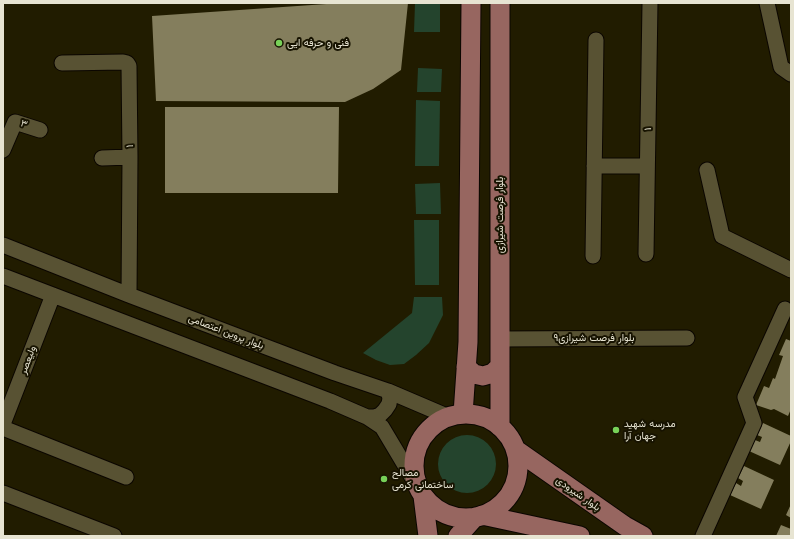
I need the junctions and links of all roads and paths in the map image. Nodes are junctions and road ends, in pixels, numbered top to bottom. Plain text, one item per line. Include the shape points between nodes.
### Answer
1 (471, 3) edge
2 (500, 3) edge
3 (650, 3) edge
4 (767, 3) edge
5 (596, 40) dead end
6 (62, 62) dead end
7 (791, 74) edge
8 (40, 130) dead end
9 (3, 150) edge
10 (102, 158) dead end
11 (130, 158) junction
12 (594, 166) junction
13 (647, 166) junction
14 (707, 170) dead end
15 (3, 245) edge
16 (646, 254) dead end
17 (593, 256) dead end
18 (791, 270) edge
19 (3, 276) edge
20 (53, 295) junction
21 (129, 296) junction
22 (785, 309) dead end
23 (687, 338) dead end
24 (500, 339) junction
25 (500, 366) junction
26 (466, 367) junction
27 (388, 391) junction
28 (456, 415) junction
29 (367, 417) junction
30 (3, 424) edge
31 (500, 427) junction
32 (3, 428) edge
33 (515, 450) junction
34 (126, 477) dead end
35 (420, 490) junction
36 (3, 493) edge
37 (478, 516) junction
38 (114, 536) edge
39 (428, 536) edge
40 (458, 536) edge
41 (580, 536) edge
42 (643, 536) edge
43 (703, 536) edge

1 - 26 main road
2 - 24 main road, بلوار فرصت شیرازی
3 - 13 street, ۱
4 - 7 street via 781,67
5 - 12 street
6 - 11 street, ۱ via 127,63
8 - 9 street, ۳ via 15,122
10 - 11 street
11 - 21 street, ۱
12 - 13 street
12 - 17 street
13 - 16 street, ۱
14 - 18 street via 722,236
15 - 21 street, بلوار پروین اعتصامی
19 - 20 street
20 - 29 street
20 - 30 street, ولیعصر
21 - 27 street, بلوار پروین اعتصامی
22 - 43 street via 745,397 754,423
23 - 24 street, ۹بلوار فرصت شیرازی
24 - 25 main road, بلوار فرصت شیرازی
25 - 26 main road via 493,373 484,376 474,374
25 - 31 main road, بلوار فرصت شیرازی
26 - 28 main road
27 - 28 street, بلوار پروین اعتصامی
27 - 29 street via 390,398 386,410 380,415
28 - 31 main road via 483,417
28 - 35 main road via 433,425 422,437 415,452 413,468
29 - 35 street via 382,427
31 - 33 main road via 509,437
32 - 34 street
33 - 37 main road via 518,463 512,489 494,509
33 - 42 main road, بلوار شیرودی
35 - 37 main road via 432,506 443,513 456,517
35 - 39 main road
36 - 38 street
37 - 40 main road
37 - 41 main road

